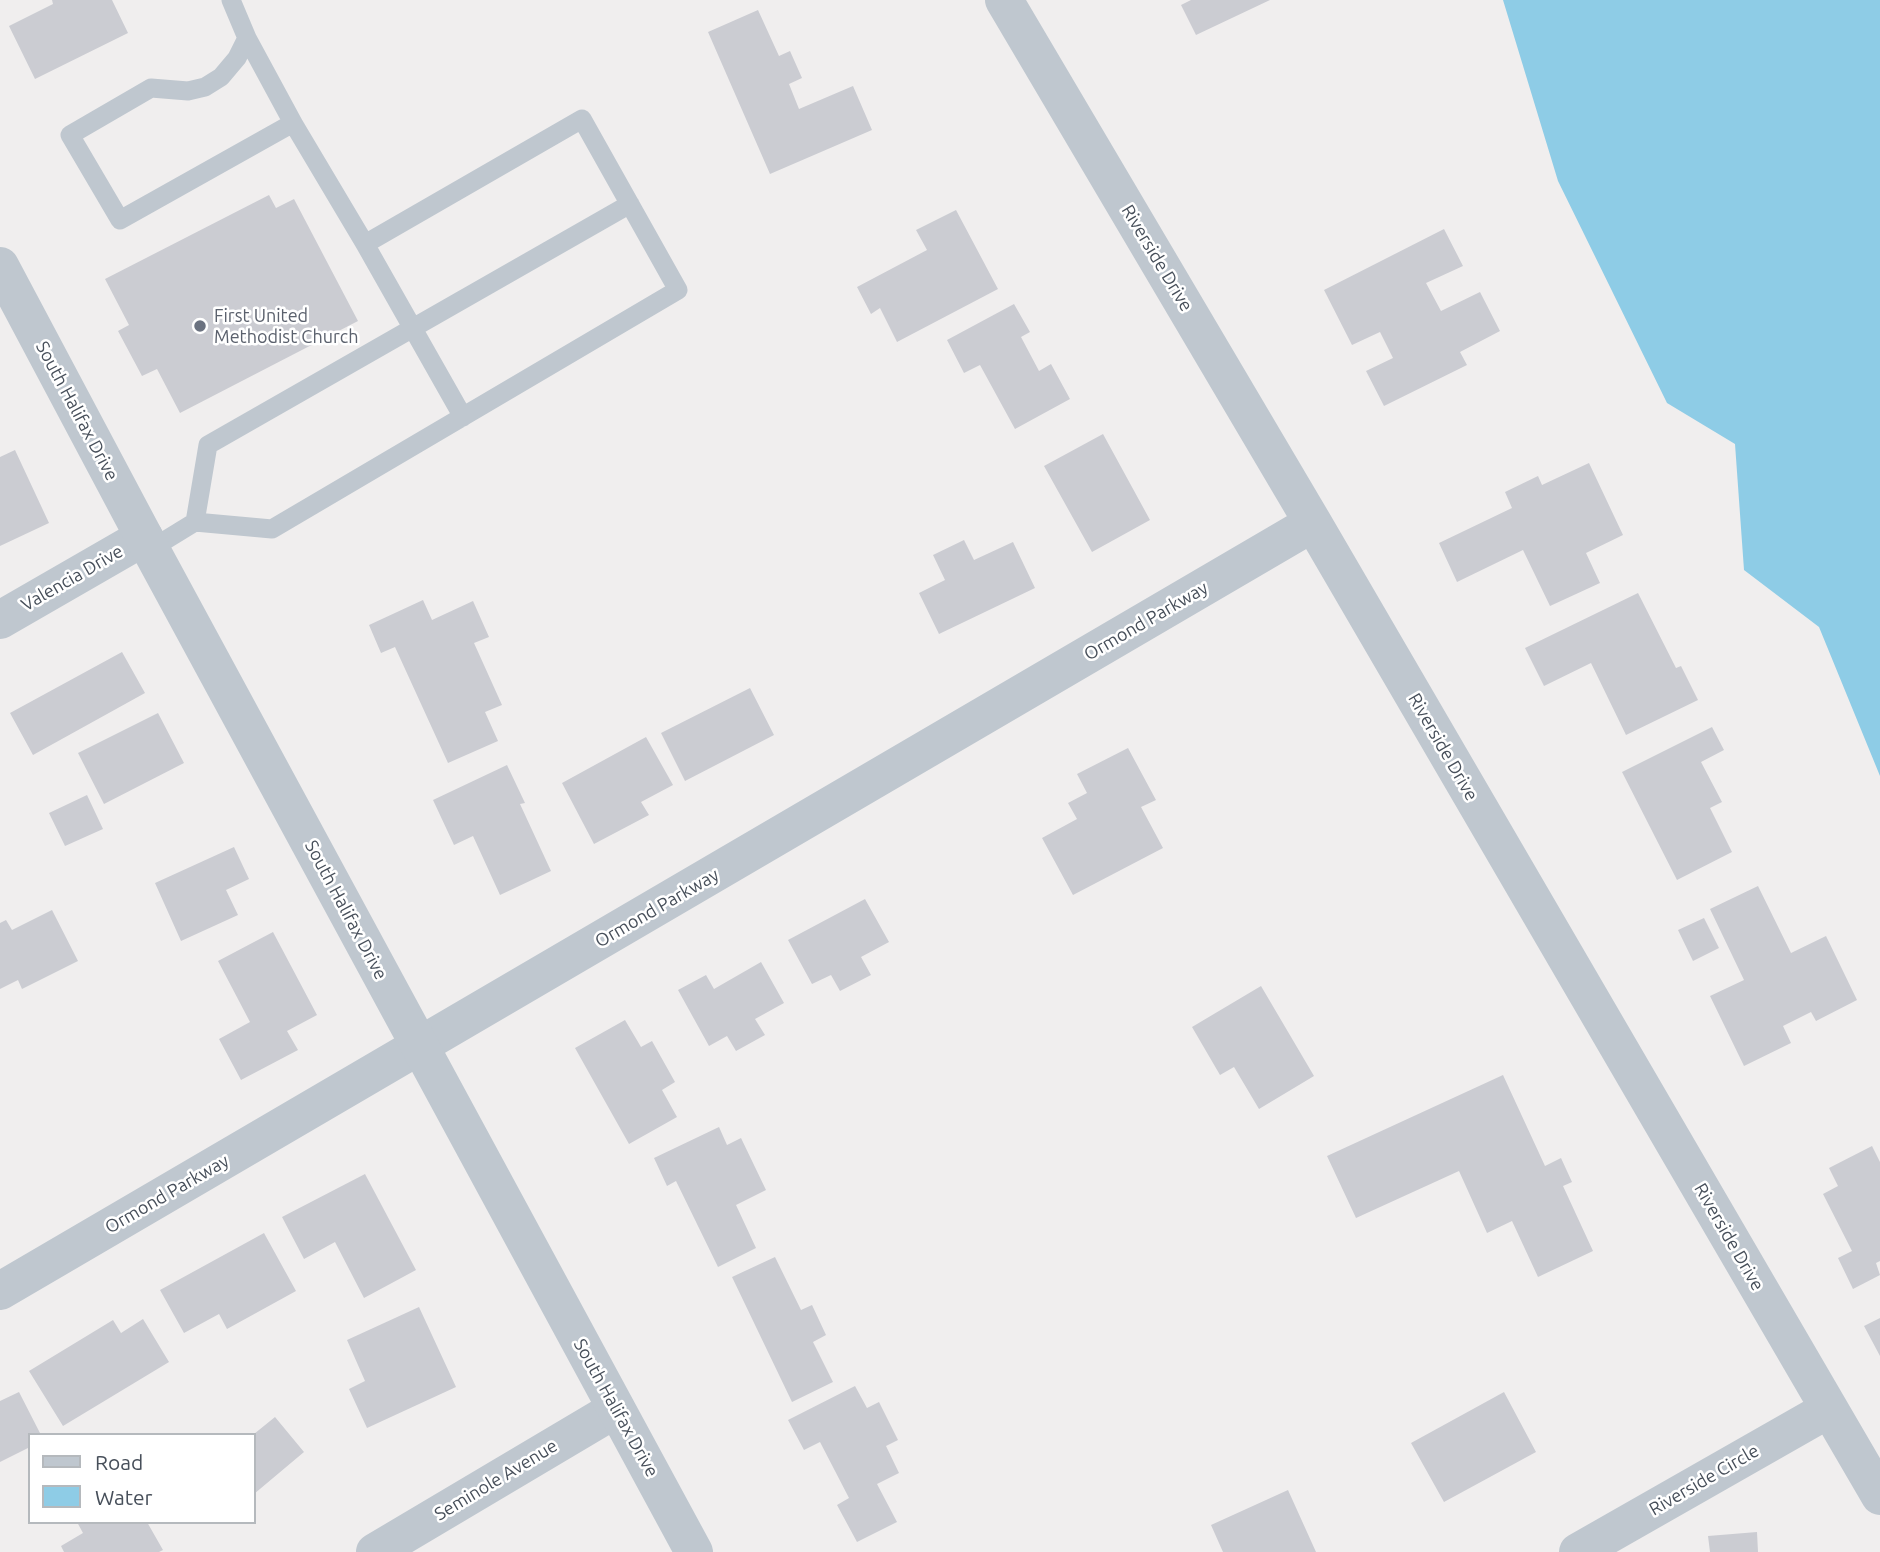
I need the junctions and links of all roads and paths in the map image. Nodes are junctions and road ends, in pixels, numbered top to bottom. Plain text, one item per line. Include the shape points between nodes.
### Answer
1 (232, 0) edge
2 (1004, 0) edge
3 (247, 38) junction
4 (293, 123) junction
5 (630, 204) junction
6 (365, 244) junction
7 (0, 266) edge
8 (413, 328) junction
9 (463, 416) junction
10 (195, 522) junction
11 (1313, 523) junction
12 (147, 543) junction
13 (0, 620) edge
14 (420, 1047) junction
15 (0, 1291) edge
16 (616, 1409) junction
17 (1829, 1409) junction
18 (1880, 1496) edge
19 (375, 1552) edge
20 (694, 1552) edge
21 (1578, 1552) edge

1 - 3 lane
2 - 11 street, Riverside Drive
3 - 4 lane
3 - 4 lane via 221,77 205,87 151,89 70,135 120,220
4 - 6 lane
5 - 6 lane via 582,119
5 - 8 lane
5 - 9 lane via 678,290
6 - 8 lane
7 - 12 street, South Halifax Drive
8 - 9 lane
8 - 10 lane via 208,445
9 - 10 lane via 272,529
10 - 12 lane
11 - 14 street, Ormond Parkway
11 - 17 street, Riverside Drive
12 - 13 street, Valencia Drive
12 - 14 street, South Halifax Drive
14 - 15 street, Ormond Parkway
14 - 16 street, South Halifax Drive
16 - 19 street, Seminole Avenue
16 - 20 street, South Halifax Drive
17 - 18 street, Riverside Drive
17 - 21 street, Riverside Circle

